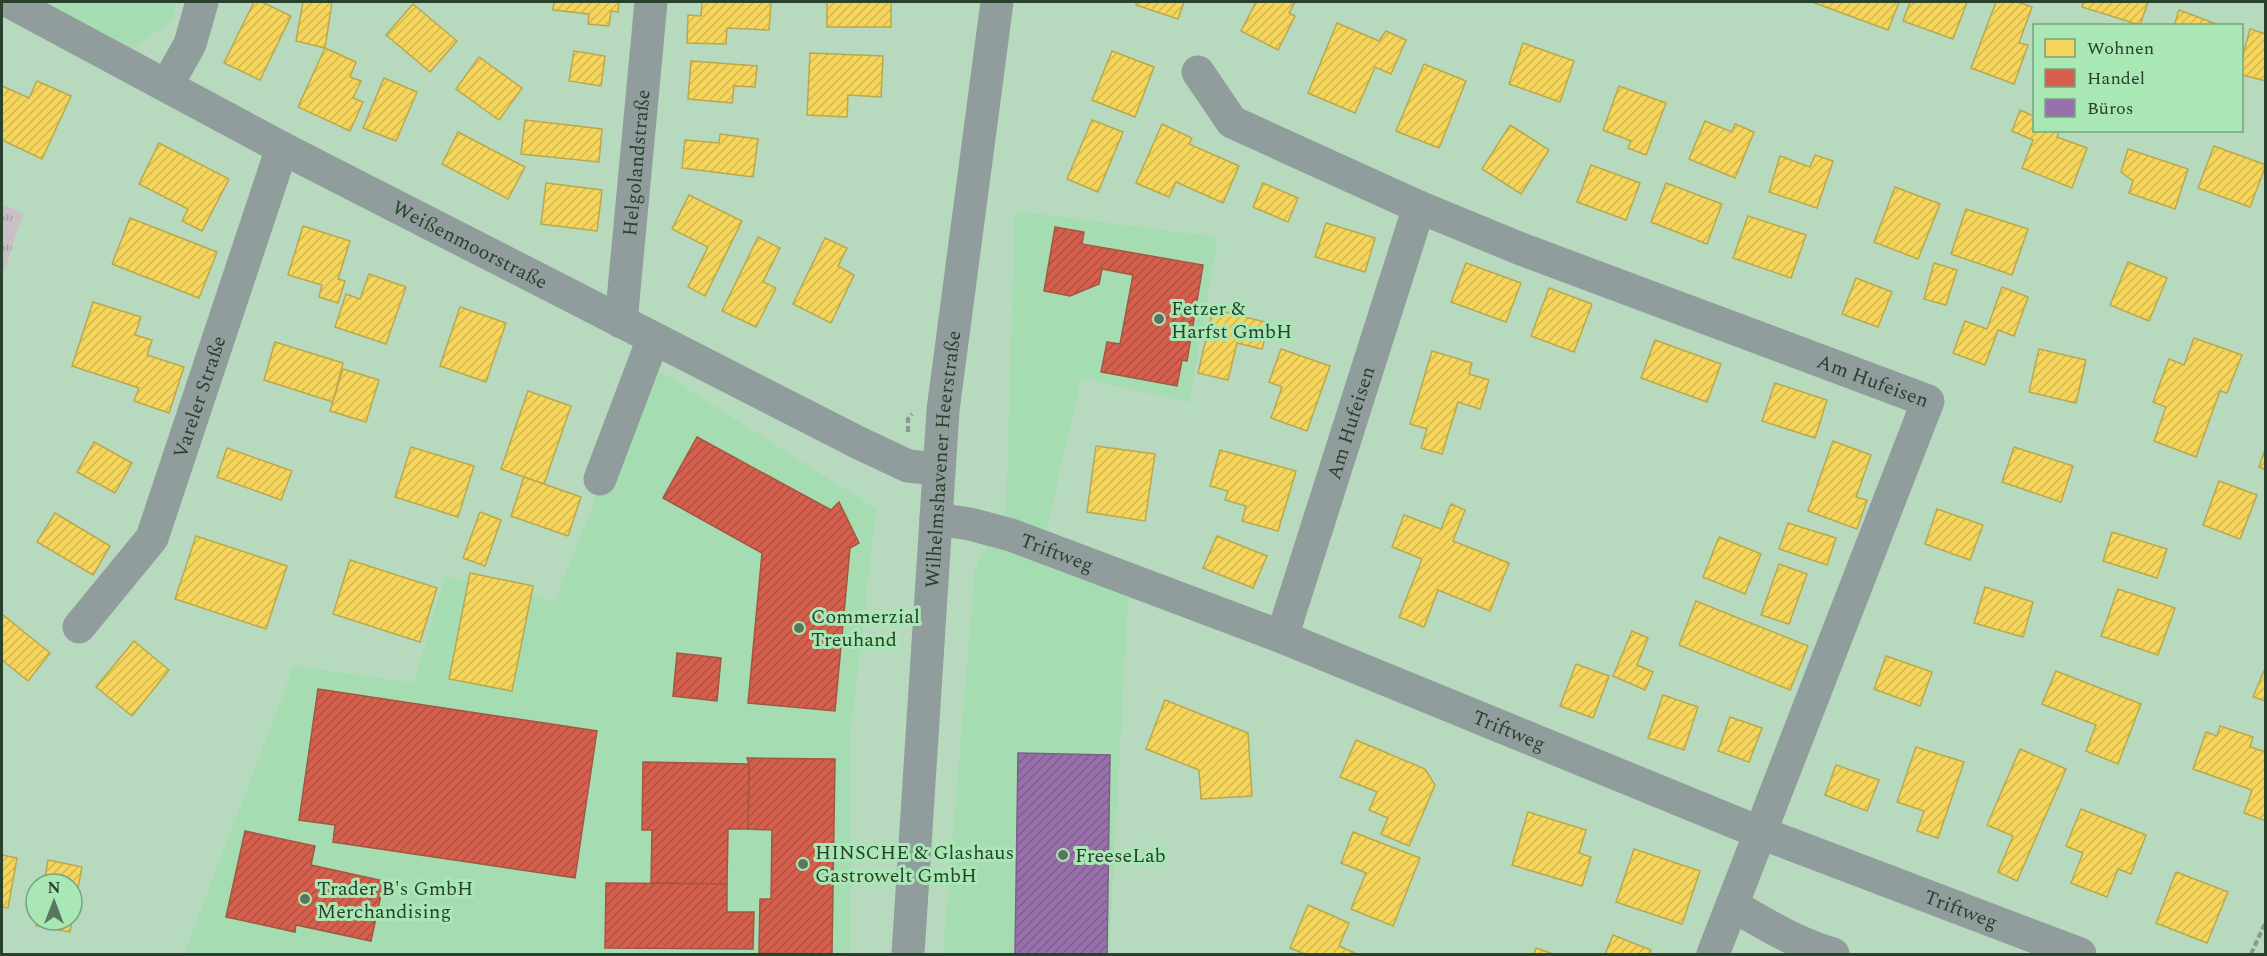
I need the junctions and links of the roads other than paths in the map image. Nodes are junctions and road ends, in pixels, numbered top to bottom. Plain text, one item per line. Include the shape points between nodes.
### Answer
1 (10, 2) edge
2 (202, 2) edge
3 (651, 2) edge
4 (997, 2) edge
5 (1198, 72) dead end
6 (167, 85) junction
7 (282, 148) junction
8 (1419, 207) junction
9 (621, 322) junction
10 (653, 339) junction
11 (938, 469) junction
12 (600, 479) dead end
13 (936, 519) junction
14 (79, 627) dead end
15 (1282, 638) junction
16 (1761, 833) junction
17 (1732, 905) junction
18 (908, 954) edge
19 (1713, 954) edge
20 (1833, 954) edge
21 (2080, 954) edge

1 - 6 street, Weißenmoorstraße
2 - 6 street via 190,44
3 - 9 street, Helgolandstraße
4 - 11 street, Wilhelmshavener Heerstraße
5 - 8 street, Am Hufeisen via 1232,122
6 - 7 street, Weißenmoorstraße
7 - 9 street, Weißenmoorstraße
7 - 14 street, Vareler Straße via 152,538
8 - 15 street, Am Hufeisen
8 - 16 street, Am Hufeisen via 1928,402
9 - 10 street, Weißenmoorstraße
10 - 11 street, Weißenmoorstraße via 908,466
10 - 12 street
11 - 13 street, Wilhelmshavener Heerstraße
13 - 15 street, Triftweg via 1011,535
13 - 18 street, Wilhelmshavener Heerstraße
15 - 16 street, Triftweg
16 - 17 street
16 - 21 street, Triftweg
17 - 19 street
17 - 20 street via 1783,934

